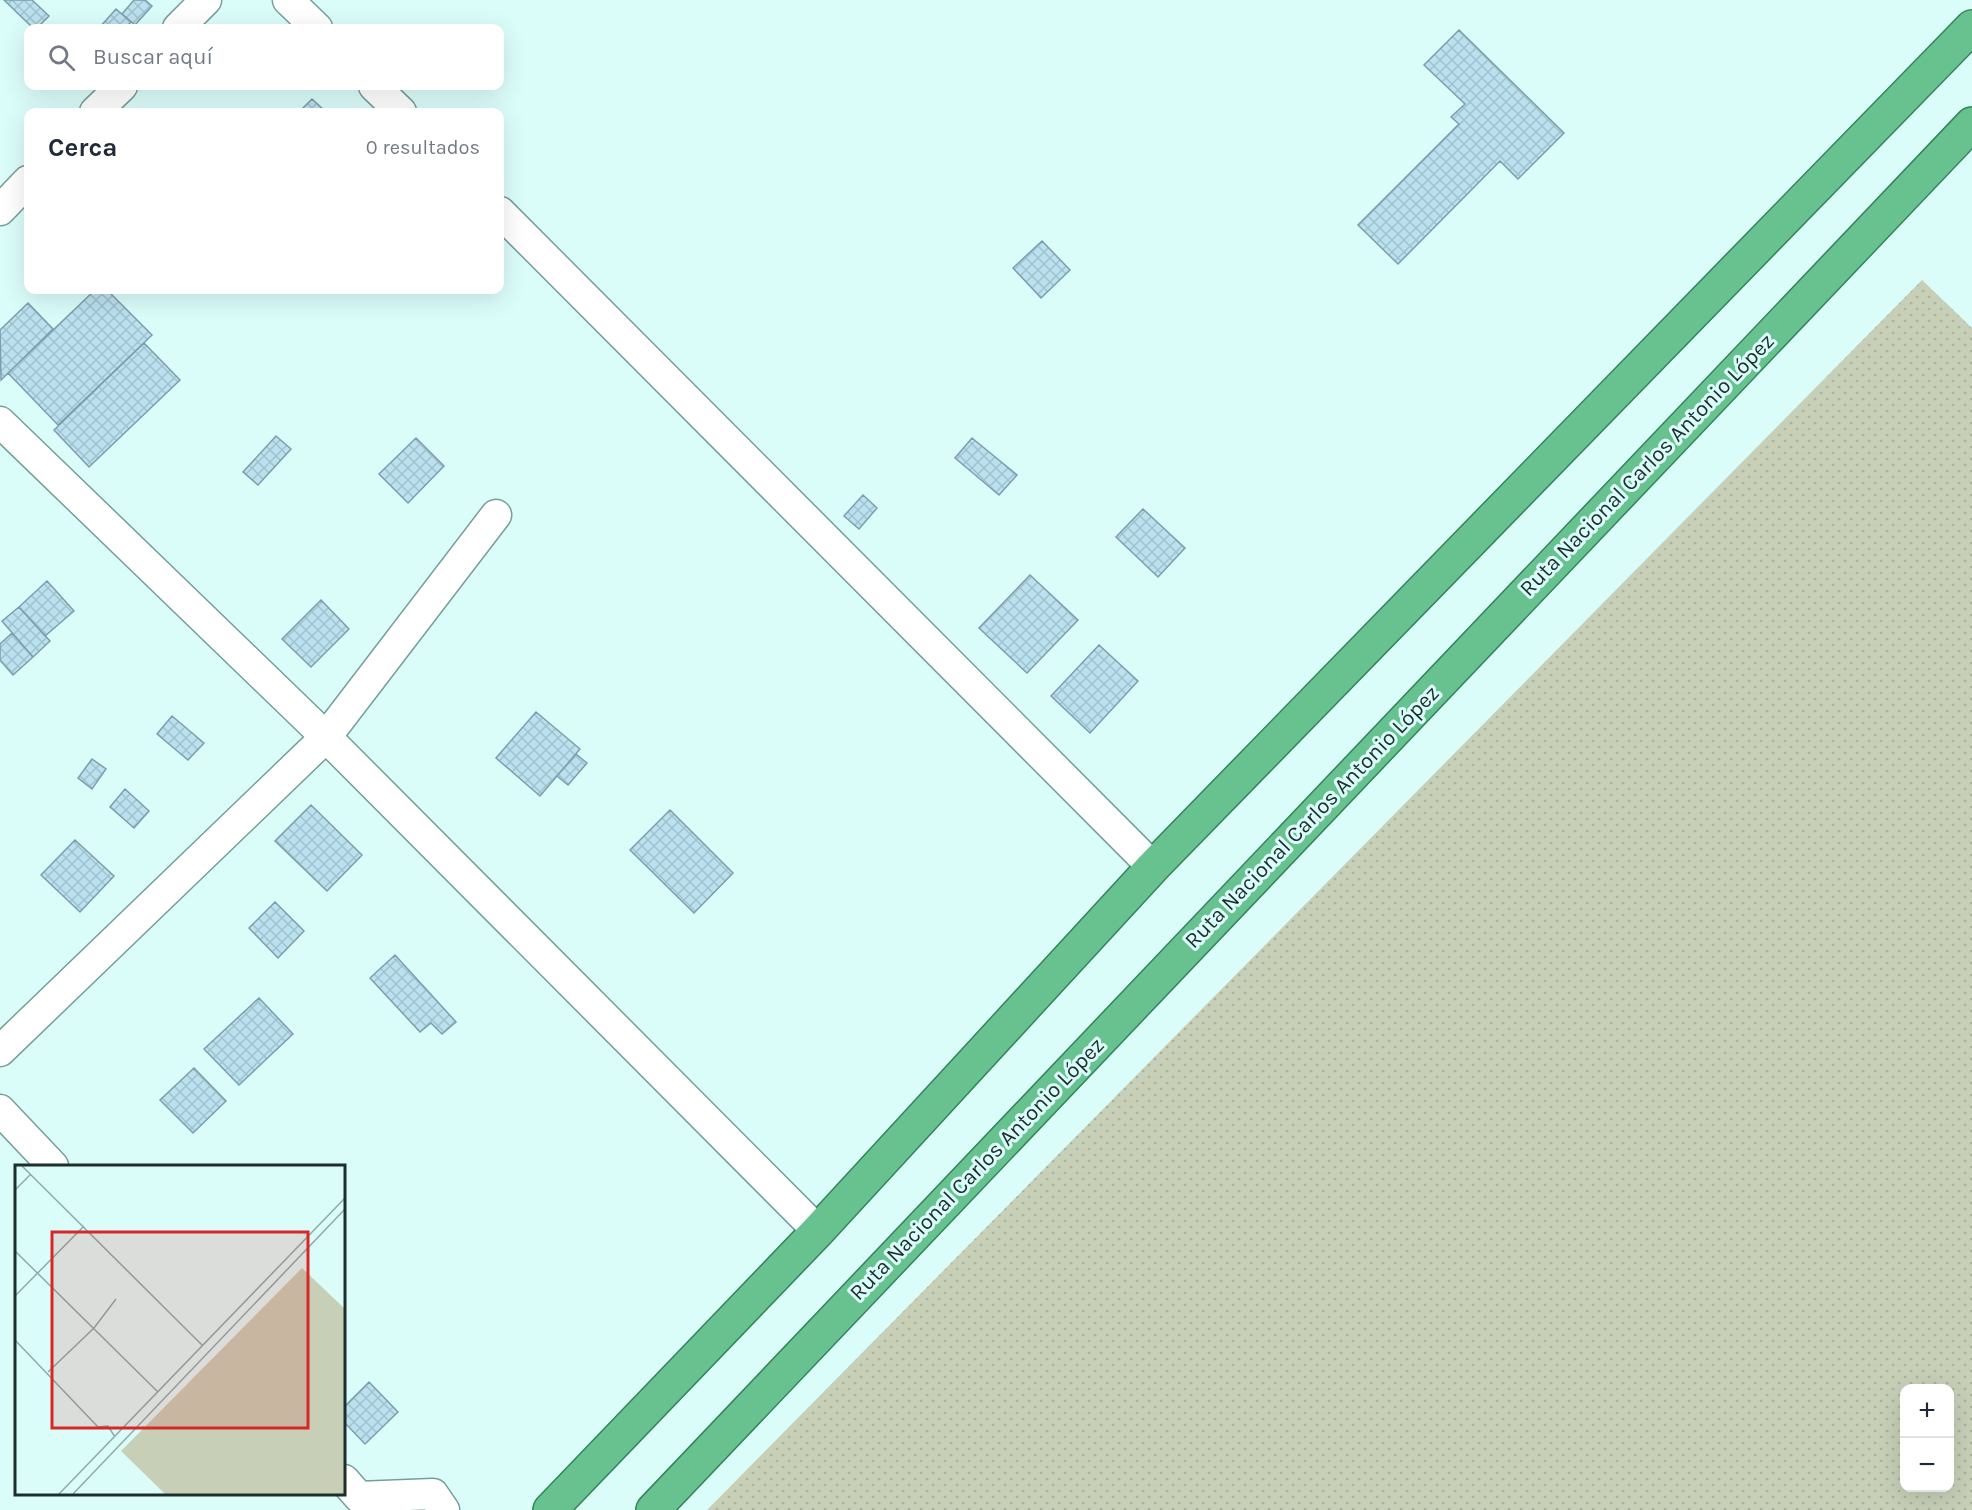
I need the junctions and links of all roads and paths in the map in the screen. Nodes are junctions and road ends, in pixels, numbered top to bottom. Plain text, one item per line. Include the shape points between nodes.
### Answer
1 (206, 0) edge
2 (288, 0) edge
3 (182, 24) edge
4 (313, 24) edge
5 (1972, 27) edge
6 (118, 90) edge
7 (378, 90) edge
8 (99, 108) edge
9 (397, 108) edge
10 (1972, 124) edge
11 (24, 185) edge
12 (0, 210) edge
13 (504, 216) edge
14 (0, 422) edge
15 (496, 514) dead end
16 (326, 737) junction
17 (1153, 867) junction
18 (0, 1051) edge
19 (0, 1110) edge
20 (51, 1165) edge
21 (818, 1231) junction
22 (345, 1481) edge
23 (444, 1510) edge
24 (550, 1510) edge
25 (653, 1510) edge

1 - 3 street
2 - 4 street
5 - 17 highway
6 - 8 street
7 - 9 street
10 - 25 highway, Ruta Nacional Carlos Antonio López
11 - 12 street
13 - 17 street
14 - 16 street
15 - 16 street
16 - 18 street
16 - 21 street
17 - 21 highway
19 - 20 street
21 - 24 highway
22 - 23 street via 359,1497 433,1494

